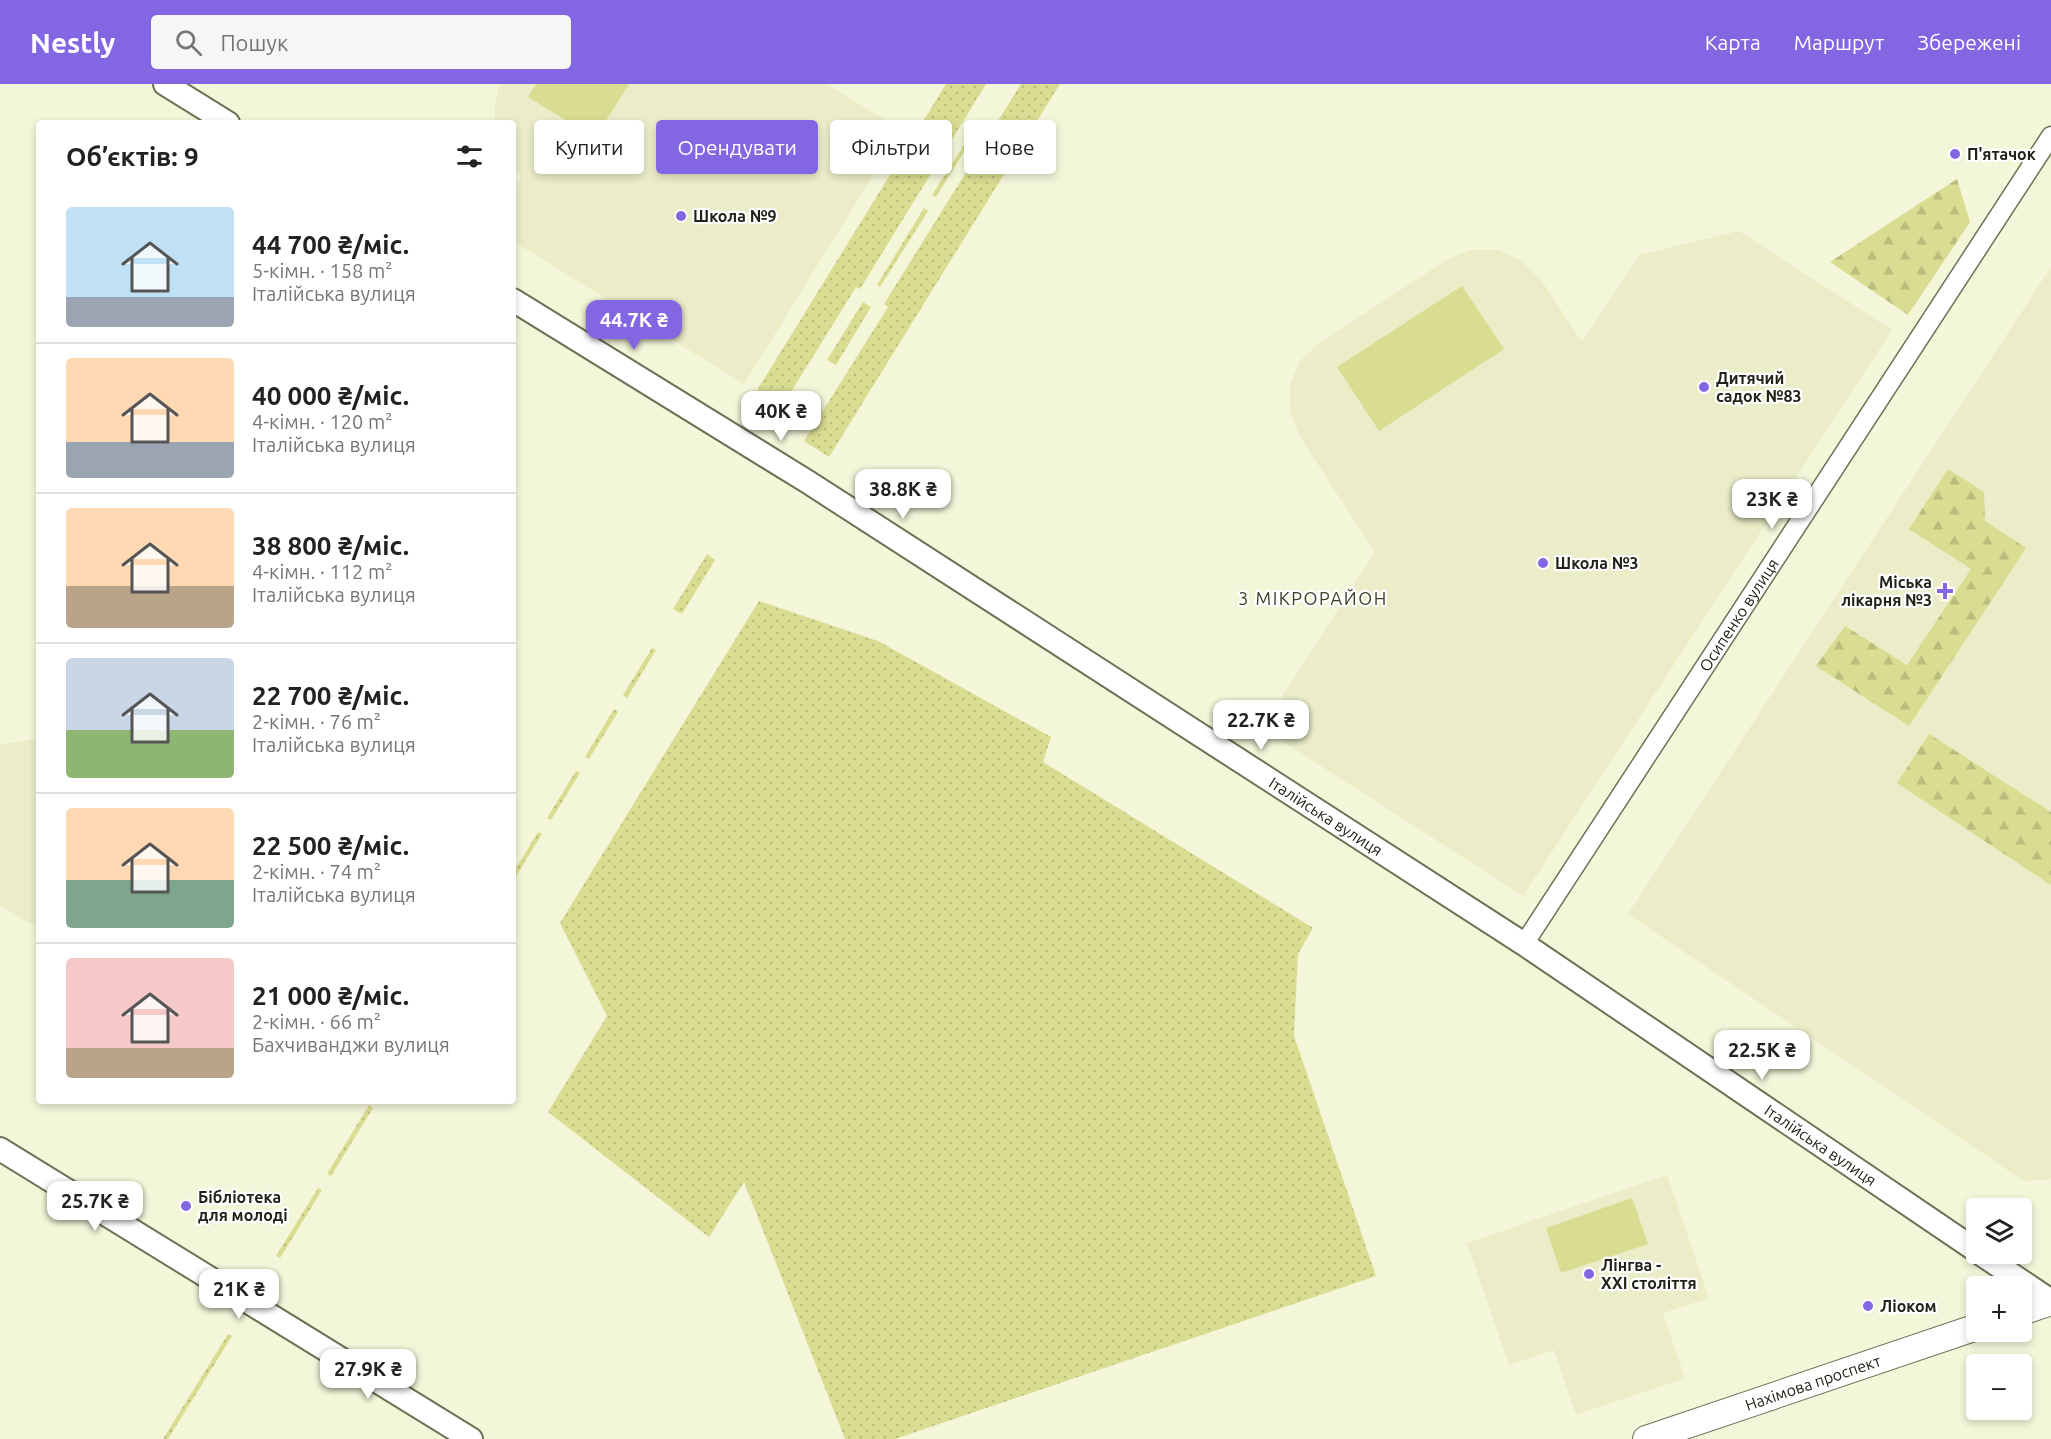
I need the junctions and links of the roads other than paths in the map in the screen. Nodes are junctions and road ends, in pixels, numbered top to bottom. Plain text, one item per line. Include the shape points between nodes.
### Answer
1 (165, 84) edge
2 (223, 120) edge
3 (2051, 136) edge
4 (516, 302) edge
5 (1524, 944) junction
6 (0, 1149) edge
7 (1966, 1244) edge
8 (1996, 1264) edge
9 (2051, 1301) edge
10 (2032, 1308) edge
11 (1966, 1331) edge
12 (471, 1439) edge
13 (1647, 1439) edge

1 - 2 street
3 - 5 street, Осипенко вулиця
4 - 5 street, Італійська вулиця via 808,483
5 - 7 street, Італійська вулиця
6 - 12 street
8 - 9 street
9 - 10 main road
11 - 13 main road, Нахімова проспект

